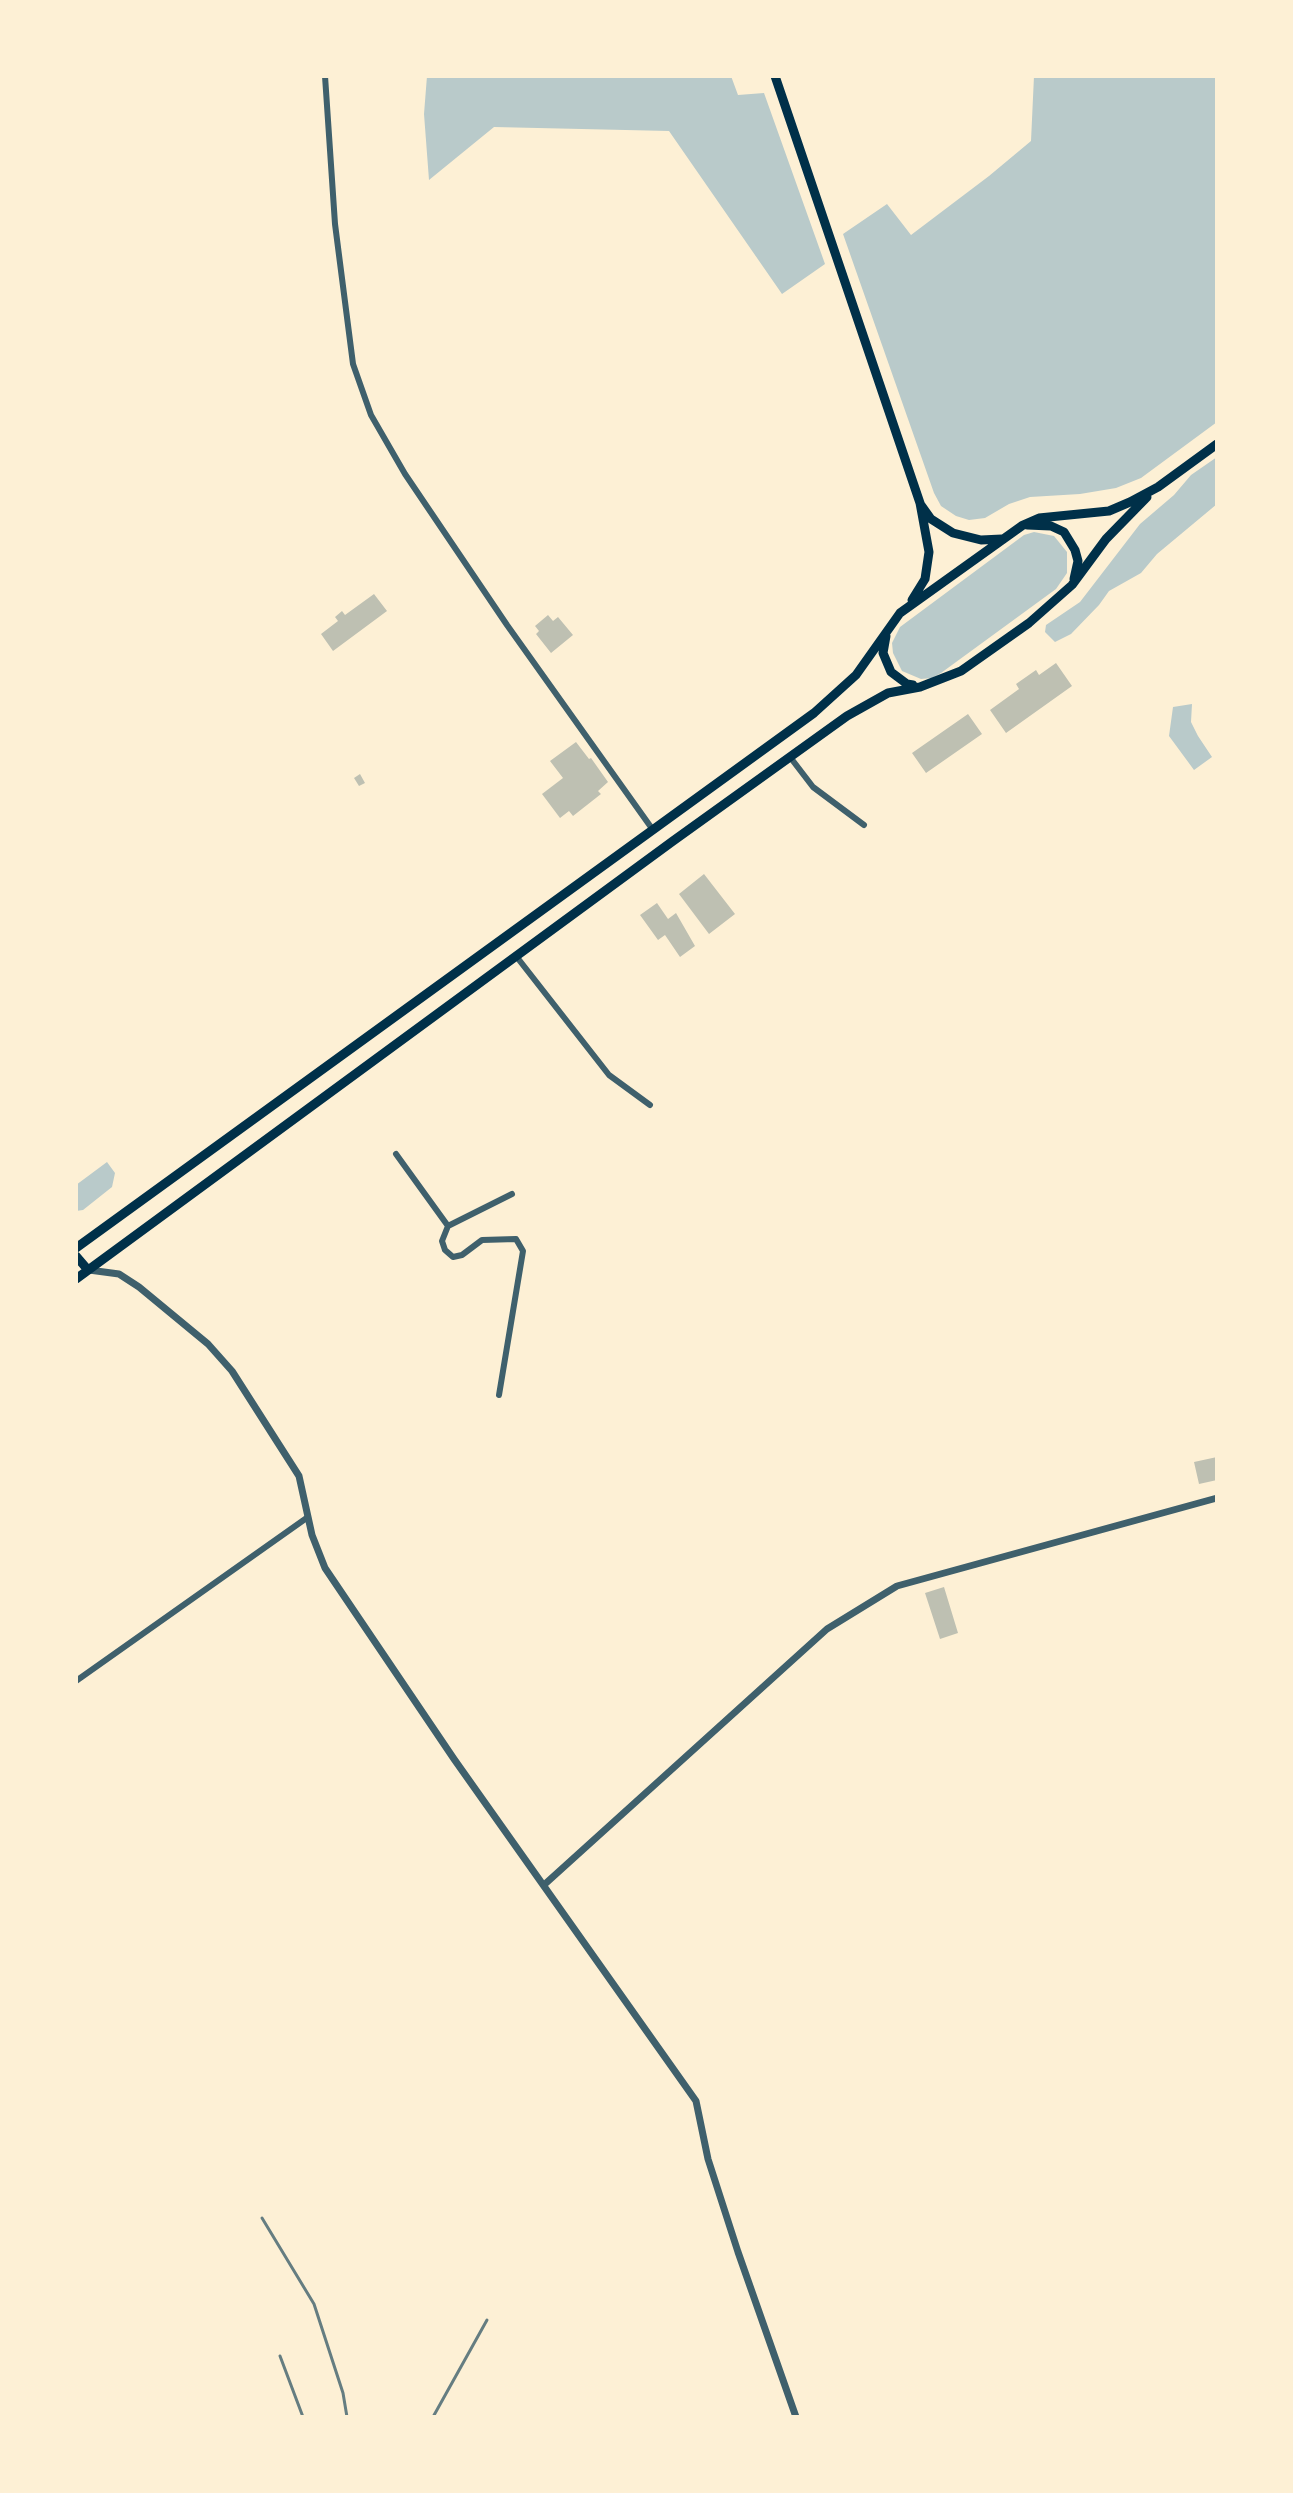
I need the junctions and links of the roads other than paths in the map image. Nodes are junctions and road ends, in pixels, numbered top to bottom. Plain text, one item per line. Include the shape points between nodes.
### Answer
1 (325, 76) edge
2 (775, 76) edge
3 (1217, 444) edge
4 (1158, 487) junction
5 (920, 503) junction
6 (1023, 525) junction
7 (1004, 539) junction
8 (1072, 585) junction
9 (907, 607) junction
10 (888, 628) junction
11 (920, 687) junction
12 (790, 757) junction
13 (864, 825) dead end
14 (653, 830) junction
15 (516, 956) junction
16 (650, 1105) dead end
17 (396, 1154) dead end
18 (512, 1194) dead end
19 (448, 1226) junction
20 (76, 1248) edge
21 (76, 1256) edge
22 (88, 1270) junction
23 (76, 1279) edge
24 (499, 1395) dead end
25 (1217, 1498) edge
26 (308, 1517) junction
27 (76, 1681) edge
28 (545, 1884) junction
29 (796, 2417) edge

1 - 14 street via 335,224 353,364 371,415 507,625
2 - 5 main road
3 - 4 main road
4 - 6 main road via 1109,511 1039,518
4 - 8 main road via 1106,539
5 - 7 main road via 931,519 953,533
5 - 9 main road via 928,564 921,588
6 - 7 main road
6 - 8 main road via 1064,532 1078,561
7 - 9 main road
8 - 11 main road via 961,671
9 - 10 main road
10 - 11 main road via 886,664 898,679
10 - 14 main road via 837,694
11 - 12 main road via 872,701
12 - 13 street via 813,787
12 - 15 main road
14 - 20 main road
15 - 16 street via 609,1075
15 - 22 main road
17 - 19 street
18 - 19 street
19 - 24 street via 442,1241 453,1257 482,1240 516,1239 523,1251
21 - 22 main road
22 - 23 main road
22 - 26 street via 119,1274 208,1344 232,1371 299,1476
25 - 28 street via 897,1586 827,1629
26 - 27 street
26 - 28 street via 325,1568
28 - 29 street via 696,2101 738,2252

